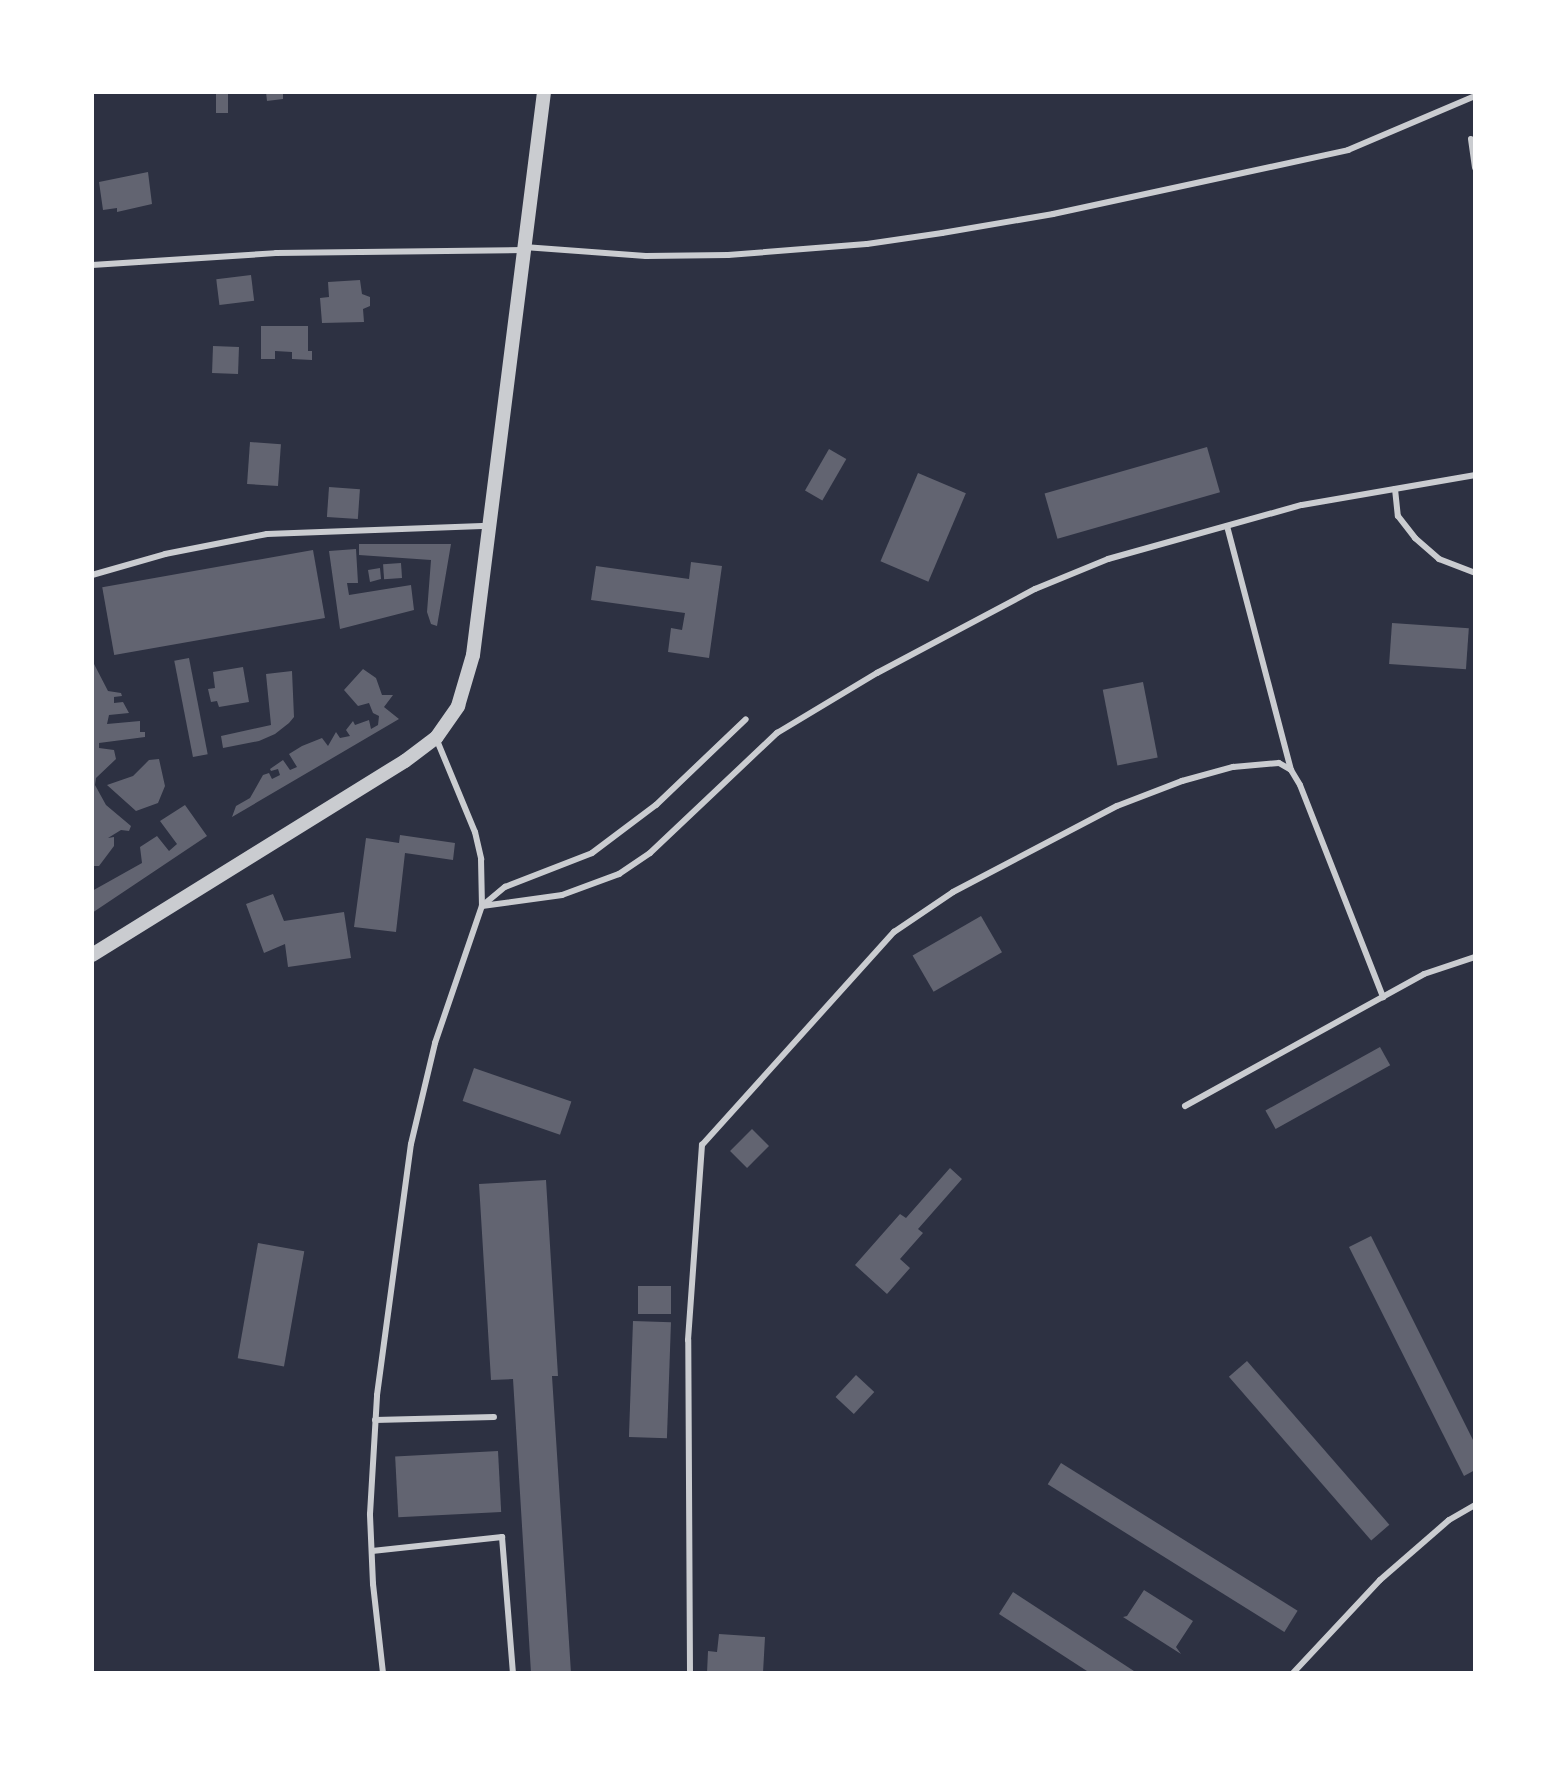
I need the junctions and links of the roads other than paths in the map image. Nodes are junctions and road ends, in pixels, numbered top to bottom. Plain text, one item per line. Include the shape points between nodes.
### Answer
1 (544, 92) edge
2 (1475, 96) edge
3 (1471, 139) dead end
4 (1475, 168) edge
5 (524, 248) junction
6 (92, 265) edge
7 (1475, 475) edge
8 (1395, 489) junction
9 (489, 526) junction
10 (1227, 526) junction
11 (1475, 573) edge
12 (92, 575) edge
13 (746, 719) dead end
14 (436, 738) junction
15 (1291, 770) junction
16 (482, 906) junction
17 (92, 955) edge
18 (1475, 957) edge
19 (1383, 997) junction
20 (1185, 1106) dead end
21 (494, 1417) dead end
22 (375, 1420) junction
23 (1475, 1505) edge
24 (372, 1551) junction
25 (383, 1673) edge
26 (513, 1673) edge
27 (690, 1673) edge
28 (1293, 1673) edge

1 - 5 street
2 - 5 lane via 1348,150 1053,214 920,236 713,255
3 - 4 lane
5 - 6 lane via 276,253
5 - 9 street
7 - 8 lane
8 - 10 lane via 1302,505
8 - 11 lane via 1398,516 1415,538 1439,559
9 - 12 lane via 267,534
9 - 14 street via 473,655 458,706
10 - 15 lane
10 - 16 lane via 1108,559 1064,577 877,673 762,743 650,853 619,874 562,895
13 - 16 lane via 656,805 592,853 505,887
14 - 16 lane via 475,832
14 - 17 street
15 - 19 lane
15 - 27 lane via 1266,762 1182,781 1117,806 920,912 894,932 702,1145 688,1340
16 - 22 lane via 439,1031 411,1144
18 - 19 lane via 1424,974
19 - 20 lane
21 - 22 lane
22 - 24 lane
23 - 28 lane via 1449,1520 1380,1580
24 - 25 lane
24 - 26 lane via 502,1537

